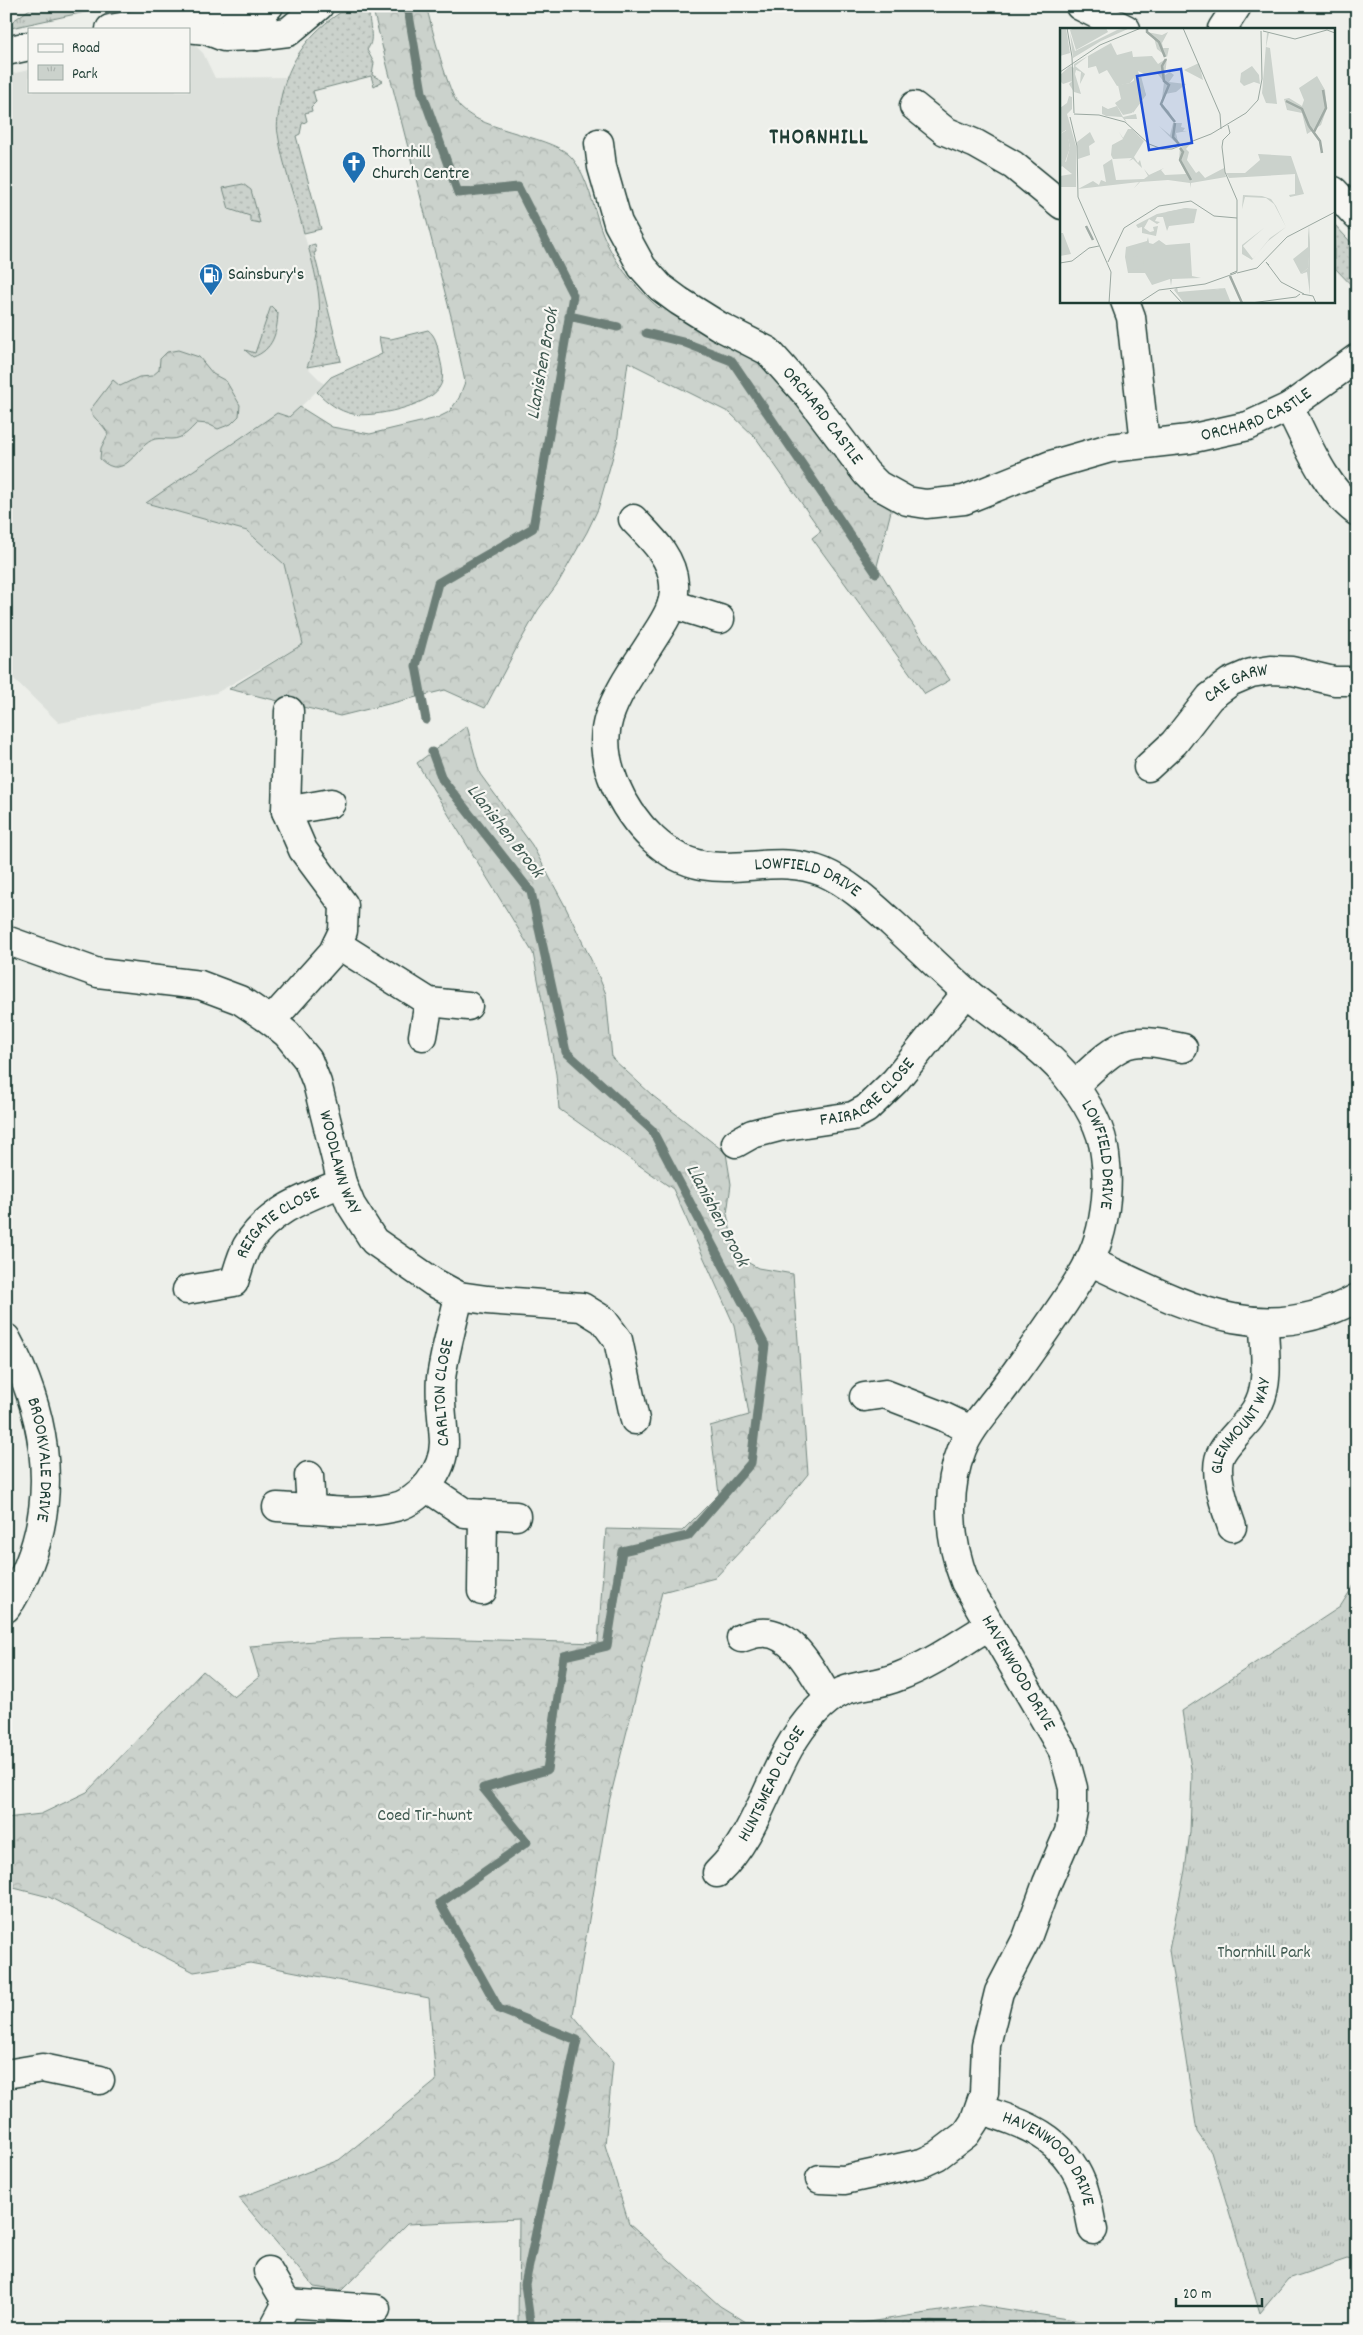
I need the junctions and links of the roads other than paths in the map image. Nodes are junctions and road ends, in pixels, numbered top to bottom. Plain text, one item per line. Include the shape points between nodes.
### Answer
1 (269, 6) edge
2 (319, 6) edge
3 (1080, 6) edge
4 (1237, 6) edge
5 (116, 28) edge
6 (1124, 28) edge
7 (1223, 28) edge
8 (256, 36) junction
9 (28, 46) edge
10 (6, 51) edge
11 (914, 106) dead end
12 (599, 143) dead end
13 (1336, 193) edge
14 (1060, 203) edge
15 (1357, 216) edge
16 (1125, 302) edge
17 (1357, 358) edge
18 (1289, 407) junction
19 (1145, 443) junction
20 (1357, 512) edge
21 (633, 520) dead end
22 (672, 604) junction
23 (720, 619) dead end
24 (1357, 681) edge
25 (289, 711) dead end
26 (1148, 767) dead end
27 (331, 803) dead end
28 (286, 811) junction
29 (6, 940) edge
30 (337, 944) junction
31 (967, 992) junction
32 (428, 1002) junction
33 (468, 1006) dead end
34 (270, 1021) junction
35 (423, 1036) dead end
36 (1183, 1048) dead end
37 (1074, 1086) junction
38 (736, 1143) dead end
39 (342, 1183) junction
40 (1089, 1261) junction
41 (187, 1290) dead end
42 (459, 1296) junction
43 (1357, 1298) edge
44 (1264, 1322) junction
45 (6, 1338) edge
46 (864, 1397) dead end
47 (635, 1420) dead end
48 (971, 1430) junction
49 (310, 1476) dead end
50 (426, 1486) junction
51 (277, 1507) dead end
52 (311, 1508) junction
53 (483, 1514) junction
54 (516, 1516) dead end
55 (1232, 1528) dead end
56 (482, 1591) dead end
57 (6, 1608) edge
58 (989, 1626) junction
59 (741, 1638) dead end
60 (829, 1698) junction
61 (717, 1872) dead end
62 (6, 2074) edge
63 (100, 2080) dead end
64 (979, 2110) junction
65 (820, 2179) dead end
66 (1093, 2230) dead end
67 (268, 2271) dead end
68 (287, 2303) junction
69 (376, 2309) dead end
70 (273, 2329) edge

1 - 8 street
2 - 8 street via 288,32
3 - 6 street
4 - 7 street
5 - 8 street via 166,19 176,9 228,8
9 - 10 street
11 - 14 street via 945,131 1013,165
12 - 19 street, ORCHARD CASTLE via 602,167 618,223 642,267 660,287 686,306 768,351 809,397 866,473 890,493 907,501 926,504 964,500 1051,465 1110,448
13 - 15 street
16 - 19 street via 1130,317
17 - 18 street, ORCHARD CASTLE
18 - 19 street, ORCHARD CASTLE via 1248,426 1222,433
18 - 20 street via 1324,476 1335,492
21 - 22 street, LOWFIELD DRIVE via 665,556 674,580
22 - 23 street
22 - 31 street, LOWFIELD DRIVE via 629,676 608,720 605,741 609,764 616,787 633,816 652,839 687,862 730,868 801,866 822,871 843,882
24 - 26 street, CAE GARW via 1334,681 1292,671 1251,673 1230,682 1210,697 1174,743
25 - 28 street
27 - 28 street
28 - 30 street via 303,850 344,905 343,930
29 - 34 street, WOODLAWN WAY via 98,973 200,985 240,1000
30 - 32 street
30 - 34 street
31 - 37 street, LOWFIELD DRIVE via 1033,1043
31 - 38 street, FAIRACRE CLOSE via 895,1081 866,1109 854,1116 778,1127 752,1134
32 - 33 street
32 - 35 street
34 - 39 street, WOODLAWN WAY via 308,1060 317,1083
36 - 37 street via 1131,1043 1120,1048
37 - 40 street, LOWFIELD DRIVE via 1099,1130 1107,1168 1103,1219
39 - 41 street, REIGATE CLOSE via 299,1201 267,1221 248,1246 240,1290
39 - 42 street, WOODLAWN WAY via 351,1205 374,1241
40 - 44 street via 1201,1310 1226,1318
40 - 48 street, HAVENWOOD DRIVE via 1054,1318
42 - 47 street, WOODLAWN WAY via 582,1307 603,1320 618,1340
42 - 50 street, CARLTON CLOSE via 441,1378 444,1444 435,1475
43 - 44 street via 1308,1318
44 - 55 street, GLENMOUNT WAY via 1264,1385 1260,1403 1221,1453 1218,1468
45 - 57 street, BROOKVALE DRIVE via 32,1397 44,1448 46,1497 36,1546
46 - 48 street via 885,1394
48 - 58 street, HAVENWOOD DRIVE via 958,1460 952,1503 952,1535 965,1582
49 - 52 street
50 - 52 street, CARLTON CLOSE via 419,1496 394,1508 372,1511
50 - 53 street via 465,1513
51 - 52 street, CARLTON CLOSE
53 - 54 street
53 - 56 street
58 - 60 street, HUNTSMEAD CLOSE via 917,1669 898,1677 852,1687
58 - 64 street, HAVENWOOD DRIVE via 1063,1751 1073,1788 1073,1811 1069,1832 1027,1938 999,1992 986,2045 984,2093
59 - 60 street via 762,1632 790,1644 803,1656
60 - 61 street, HUNTSMEAD CLOSE via 801,1729 756,1818 730,1860
62 - 63 street via 42,2068
64 - 65 street, HAVENWOOD DRIVE via 966,2134 922,2163 844,2180
64 - 66 street, HAVENWOOD DRIVE via 1041,2132 1057,2145 1083,2185
67 - 68 street
68 - 69 street
68 - 70 street

